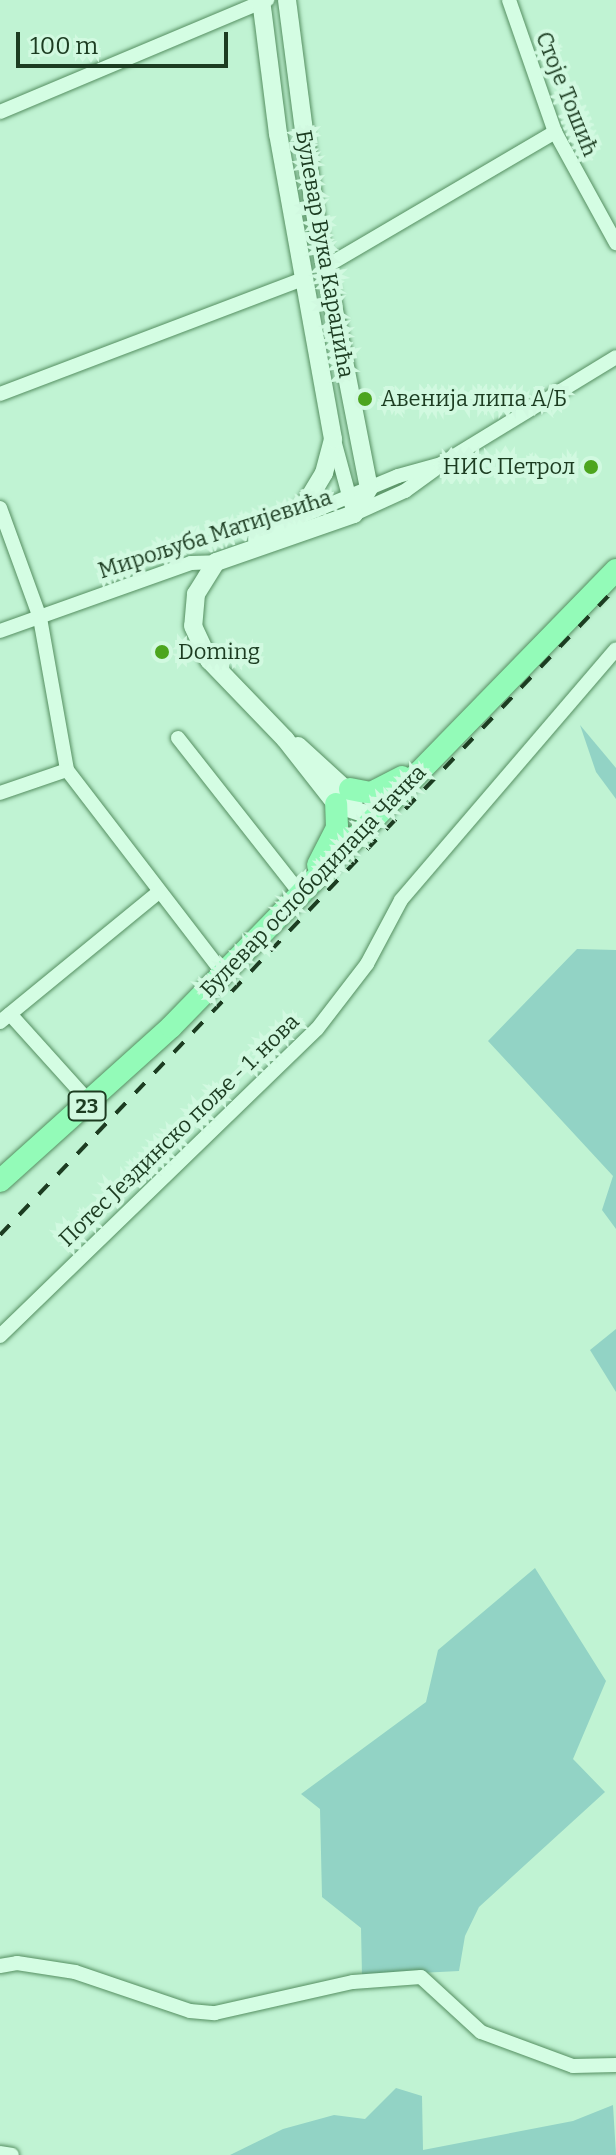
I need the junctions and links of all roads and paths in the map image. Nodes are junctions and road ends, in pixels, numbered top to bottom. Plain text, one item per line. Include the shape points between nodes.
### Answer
1 (287, 0) edge
2 (509, 0) edge
3 (263, 1) edge
4 (0, 112) edge
5 (555, 132) junction
6 (616, 243) edge
7 (325, 267) junction
8 (303, 279) junction
9 (616, 357) edge
10 (0, 394) edge
11 (333, 439) junction
12 (441, 464) junction
13 (369, 488) junction
14 (350, 507) junction
15 (0, 508) edge
16 (290, 521) junction
17 (242, 550) junction
18 (216, 562) junction
19 (616, 570) edge
20 (40, 618) junction
21 (0, 631) edge
22 (616, 649) edge
23 (178, 738) dead end
24 (67, 770) junction
25 (419, 773) junction
26 (0, 793) edge
27 (343, 796) junction
28 (366, 822) junction
29 (307, 886) junction
30 (159, 892) junction
31 (223, 973) junction
32 (5, 1018) edge
33 (90, 1103) junction
34 (0, 1181) edge
35 (0, 1336) edge
36 (0, 1966) edge
37 (616, 2065) edge
38 (0, 2153) edge
39 (12, 2155) edge

1 - 7 street, Булевар Вука Караџића
2 - 5 street, Стоје Тошић
3 - 4 street
3 - 8 street, Булевар Вука Караџића
5 - 6 street, Стоје Тошић
5 - 7 street
7 - 13 street, Булевар Вука Караџића
8 - 10 street
8 - 11 street, Булевар Вука Караџића
9 - 12 street
11 - 14 street, Булевар Вука Караџића
11 - 16 street via 318,484
12 - 13 street
12 - 14 street via 405,491
13 - 14 street
14 - 16 street
14 - 17 street, Мирољуба Матијевића
15 - 20 street
16 - 17 street
17 - 18 street, Мирољуба Матијевића
18 - 20 street, Мирољуба Матијевића via 191,563
18 - 27 street via 194,605 198,644
19 - 25 main road, Булевар ослободилаца Чачка / 23
20 - 21 street, Мирољуба Матијевића
20 - 24 street
22 - 35 street, Потес Јездинско поље - 1. нова via 419,876 387,920 367,964 317,1029
23 - 29 street
24 - 26 street
24 - 30 street
25 - 27 main road via 371,793
25 - 28 main road, Булевар ослободилаца Чачка / 23
27 - 28 street
27 - 29 main road via 337,828
28 - 29 main road, Булевар ослободилаца Чачка / 23
29 - 31 main road, Булевар ослободилаца Чачка / 23
30 - 31 street
30 - 32 street
31 - 33 main road, Булевар ослободилаца Чачка / 23
32 - 33 street
33 - 34 main road, Булевар ослободилаца Чачка / 23
36 - 37 street via 17,1963 75,1972 190,2011 215,2013 353,1982 421,1977 481,2032 573,2066
38 - 39 street

